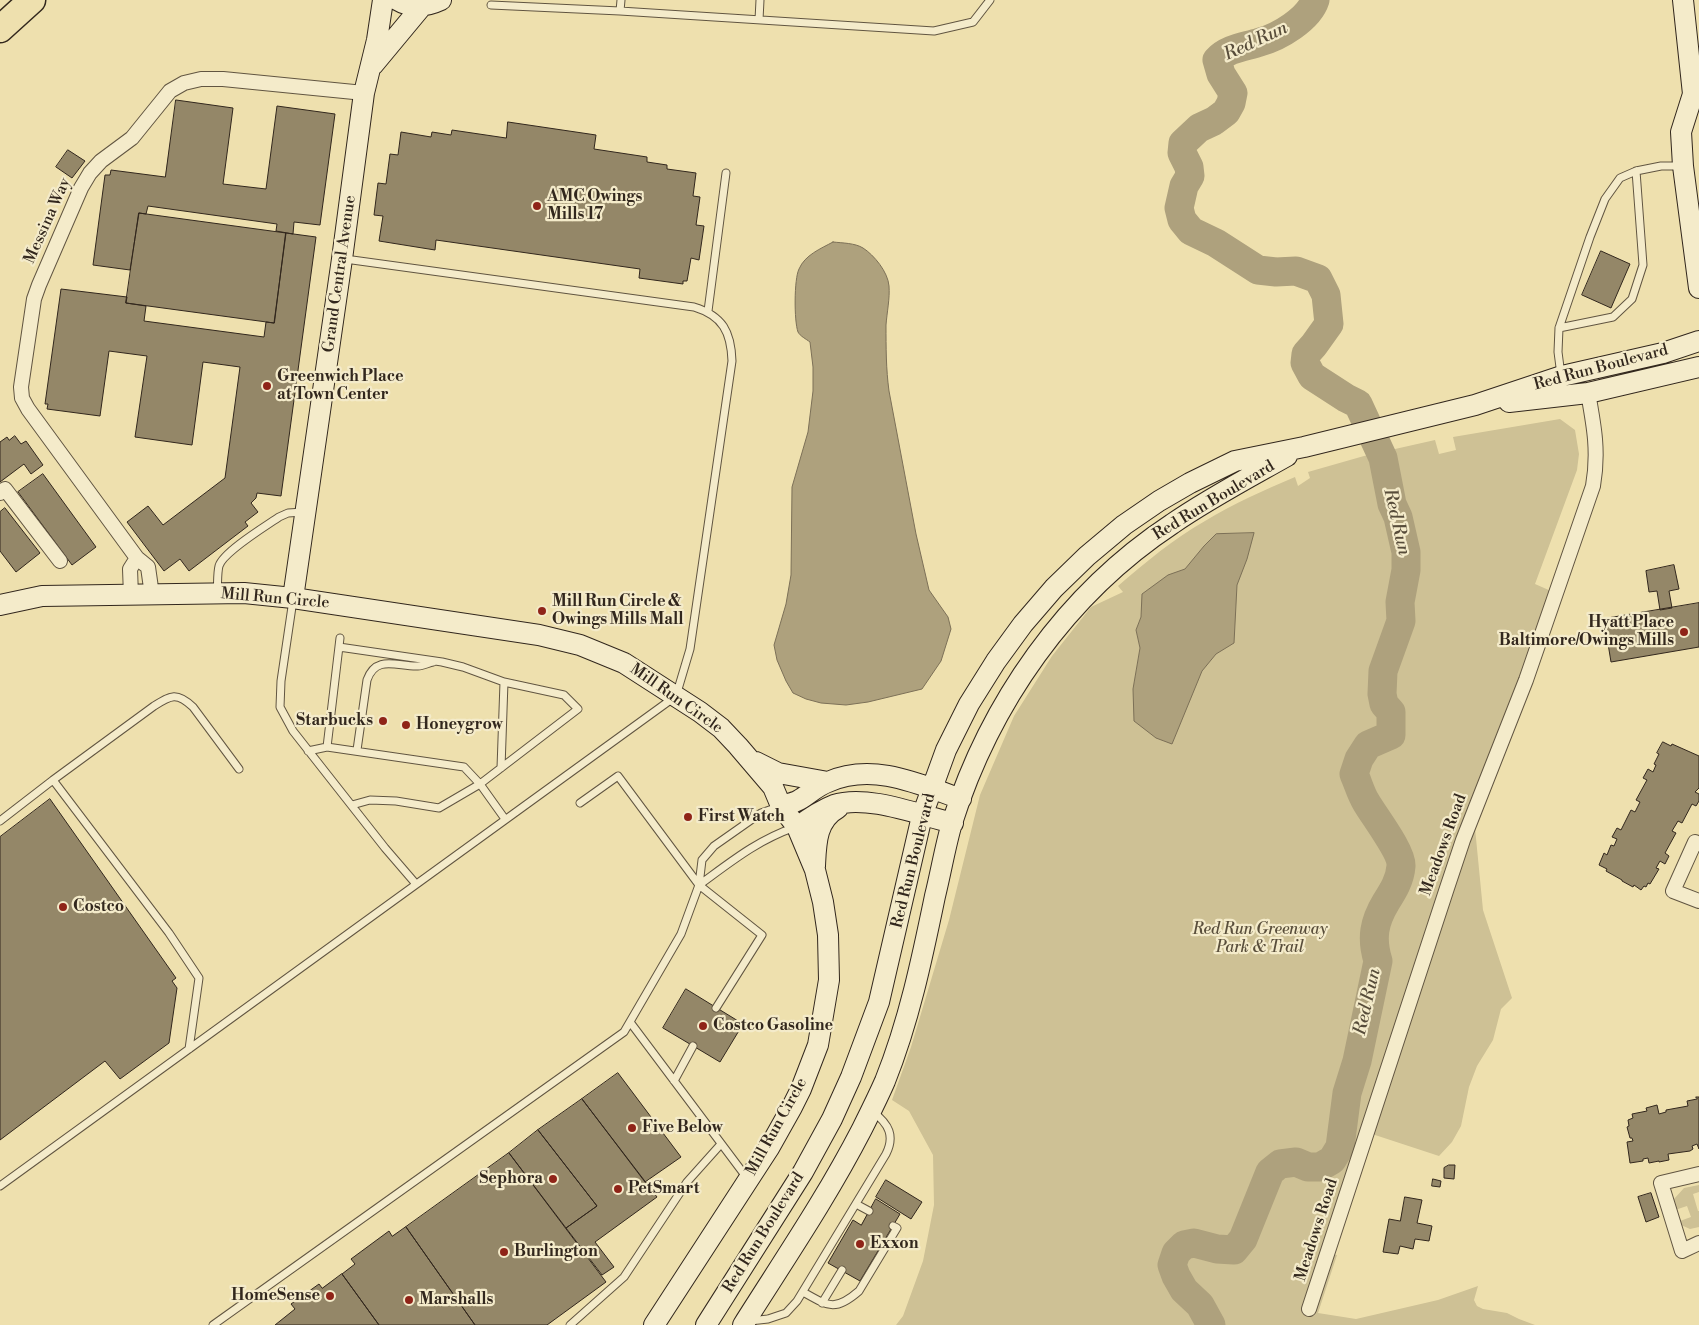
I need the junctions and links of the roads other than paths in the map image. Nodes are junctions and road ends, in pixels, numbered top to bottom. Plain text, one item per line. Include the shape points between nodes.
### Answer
1 (32, 0) edge
2 (383, 0) edge
3 (397, 0) edge
4 (441, 0) edge
5 (621, 0) edge
6 (760, 0) edge
7 (990, 0) edge
8 (1683, 0) edge
9 (422, 6) junction
10 (491, 6) dead end
11 (620, 11) junction
12 (759, 20) junction
13 (0, 29) edge
14 (371, 68) junction
15 (364, 93) junction
16 (1696, 98) edge
17 (1683, 166) junction
18 (1636, 171) junction
19 (726, 172) dead end
20 (342, 259) junction
21 (1699, 288) edge
22 (708, 311) junction
23 (1559, 328) junction
24 (1699, 341) edge
25 (1699, 367) edge
26 (1564, 386) junction
27 (1588, 393) junction
28 (1304, 447) junction
29 (0, 493) edge
30 (306, 512) junction
31 (137, 558) junction
32 (60, 561) dead end
33 (217, 593) junction
34 (131, 595) junction
35 (152, 595) junction
36 (293, 598) junction
37 (0, 604) edge
38 (340, 638) dead end
39 (339, 647) junction
40 (436, 661) junction
41 (504, 682) junction
42 (676, 696) junction
43 (327, 747) junction
44 (357, 750) junction
45 (308, 751) junction
46 (750, 759) junction
47 (501, 768) junction
48 (239, 769) dead end
49 (53, 780) junction
50 (828, 782) junction
51 (480, 784) junction
52 (932, 789) junction
53 (961, 799) junction
54 (848, 802) junction
55 (580, 803) dead end
56 (352, 805) junction
57 (781, 806) junction
58 (922, 816) junction
59 (505, 820) junction
60 (0, 821) edge
61 (953, 823) junction
62 (797, 827) junction
63 (1699, 844) edge
64 (815, 870) junction
65 (416, 884) junction
66 (700, 885) junction
67 (1699, 901) edge
68 (716, 1008) dead end
69 (630, 1022) junction
70 (693, 1046) dead end
71 (189, 1049) junction
72 (674, 1081) junction
73 (871, 1110) junction
74 (721, 1144) junction
75 (1699, 1174) edge
76 (748, 1180) junction
77 (0, 1186) edge
78 (856, 1204) junction
79 (869, 1212) dead end
80 (893, 1226) dead end
81 (1699, 1242) edge
82 (842, 1270) dead end
83 (803, 1292) junction
84 (671, 1299) junction
85 (822, 1303) junction
86 (1309, 1309) dead end
87 (744, 1324) edge
88 (214, 1325) edge
89 (570, 1325) edge
90 (648, 1325) edge
91 (654, 1325) edge
92 (706, 1325) edge

1 - 13 highway
2 - 14 main road, Grand Central Avenue
3 - 9 main road
4 - 9 main road
5 - 11 lane
6 - 12 lane
7 - 12 lane via 973,22 934,31
8 - 16 main road
9 - 14 main road, Grand Central Avenue
10 - 11 lane
11 - 12 lane
14 - 15 main road, Grand Central Avenue
15 - 20 main road, Grand Central Avenue
15 - 31 street, Messina Way via 223,79 184,83 170,91 132,138 100,161 81,188 34,299 22,398
16 - 17 main road via 1681,132
17 - 18 lane
17 - 21 main road
18 - 23 lane via 1620,178 1605,199
18 - 23 lane via 1643,264 1632,299 1613,317
19 - 22 lane
20 - 22 lane via 686,305
20 - 30 main road, Grand Central Avenue
22 - 42 lane via 724,325 732,346 732,361 690,649
23 - 26 lane via 1558,352
24 - 26 main road, Red Run Boulevard
25 - 27 main road, Red Run Boulevard
26 - 27 main road, Red Run Boulevard
26 - 28 main road, Red Run Boulevard
27 - 86 street, Meadows Road via 1596,440 1593,486 1526,680 1449,880
28 - 52 main road, Red Run Boulevard via 1235,461 1190,483 1124,525 1087,556 1054,588 996,661 969,704 946,750
28 - 53 main road, Red Run Boulevard via 1170,525 1138,548 1075,607 1014,688 975,761
29 - 32 street via 5,490
30 - 33 lane via 288,512 229,552 218,566
30 - 36 main road, Grand Central Avenue
31 - 34 street via 130,569
31 - 35 street, Messina Way via 148,568
33 - 35 main road, Mill Run Circle
33 - 36 main road, Mill Run Circle
34 - 35 main road, Mill Run Circle
34 - 37 main road, Mill Run Circle via 42,596
36 - 42 main road, Mill Run Circle via 561,640 624,662
36 - 45 lane via 280,681 280,707
38 - 39 lane
39 - 40 lane
39 - 43 lane
40 - 41 lane
40 - 44 lane via 419,666 388,662 370,672
41 - 47 lane
41 - 47 lane via 564,694 578,709
42 - 46 main road, Mill Run Circle via 721,728
42 - 59 lane
43 - 44 lane
43 - 45 lane
44 - 51 lane via 464,767
45 - 56 lane
46 - 50 main road via 778,772
46 - 57 main road, Mill Run Circle via 773,787
47 - 51 lane
48 - 49 lane via 185,699 175,696 165,698
49 - 60 lane
49 - 71 lane via 169,933 199,978
50 - 52 main road via 857,774 878,774
50 - 57 main road via 799,801
51 - 56 lane via 439,808 370,800
51 - 59 lane
52 - 53 main road
52 - 58 main road, Red Run Boulevard
53 - 61 main road, Red Run Boulevard
54 - 58 main road via 874,803
54 - 62 main road via 833,806
54 - 64 main road via 832,811 821,826 816,841
55 - 66 lane via 618,776
56 - 65 lane
57 - 62 main road, Mill Run Circle
57 - 66 lane via 761,813 714,846 702,860
58 - 61 main road
58 - 92 main road, Red Run Boulevard via 879,1002 851,1077 802,1172
59 - 65 lane
61 - 73 main road, Red Run Boulevard via 910,1006
62 - 64 main road, Mill Run Circle
62 - 66 lane via 754,845
63 - 67 street via 1695,842 1673,891
64 - 76 main road, Mill Run Circle via 828,935 829,980 818,1045 795,1101
65 - 71 lane
66 - 68 lane via 762,935
66 - 69 lane via 681,934
69 - 72 lane
69 - 88 lane via 624,1032
70 - 72 lane
71 - 77 lane
72 - 74 lane
73 - 78 lane via 889,1130 891,1144
73 - 87 main road, Red Run Boulevard via 846,1160
74 - 76 lane
74 - 89 lane via 688,1182 624,1277
75 - 81 street via 1661,1183 1682,1251
76 - 84 main road, Mill Run Circle
78 - 79 lane
78 - 83 lane
80 - 85 lane via 897,1228 859,1291 841,1304
82 - 85 lane
83 - 85 lane
83 - 87 lane via 786,1313
84 - 90 main road, Mill Run Circle
84 - 91 main road, Mill Run Circle

